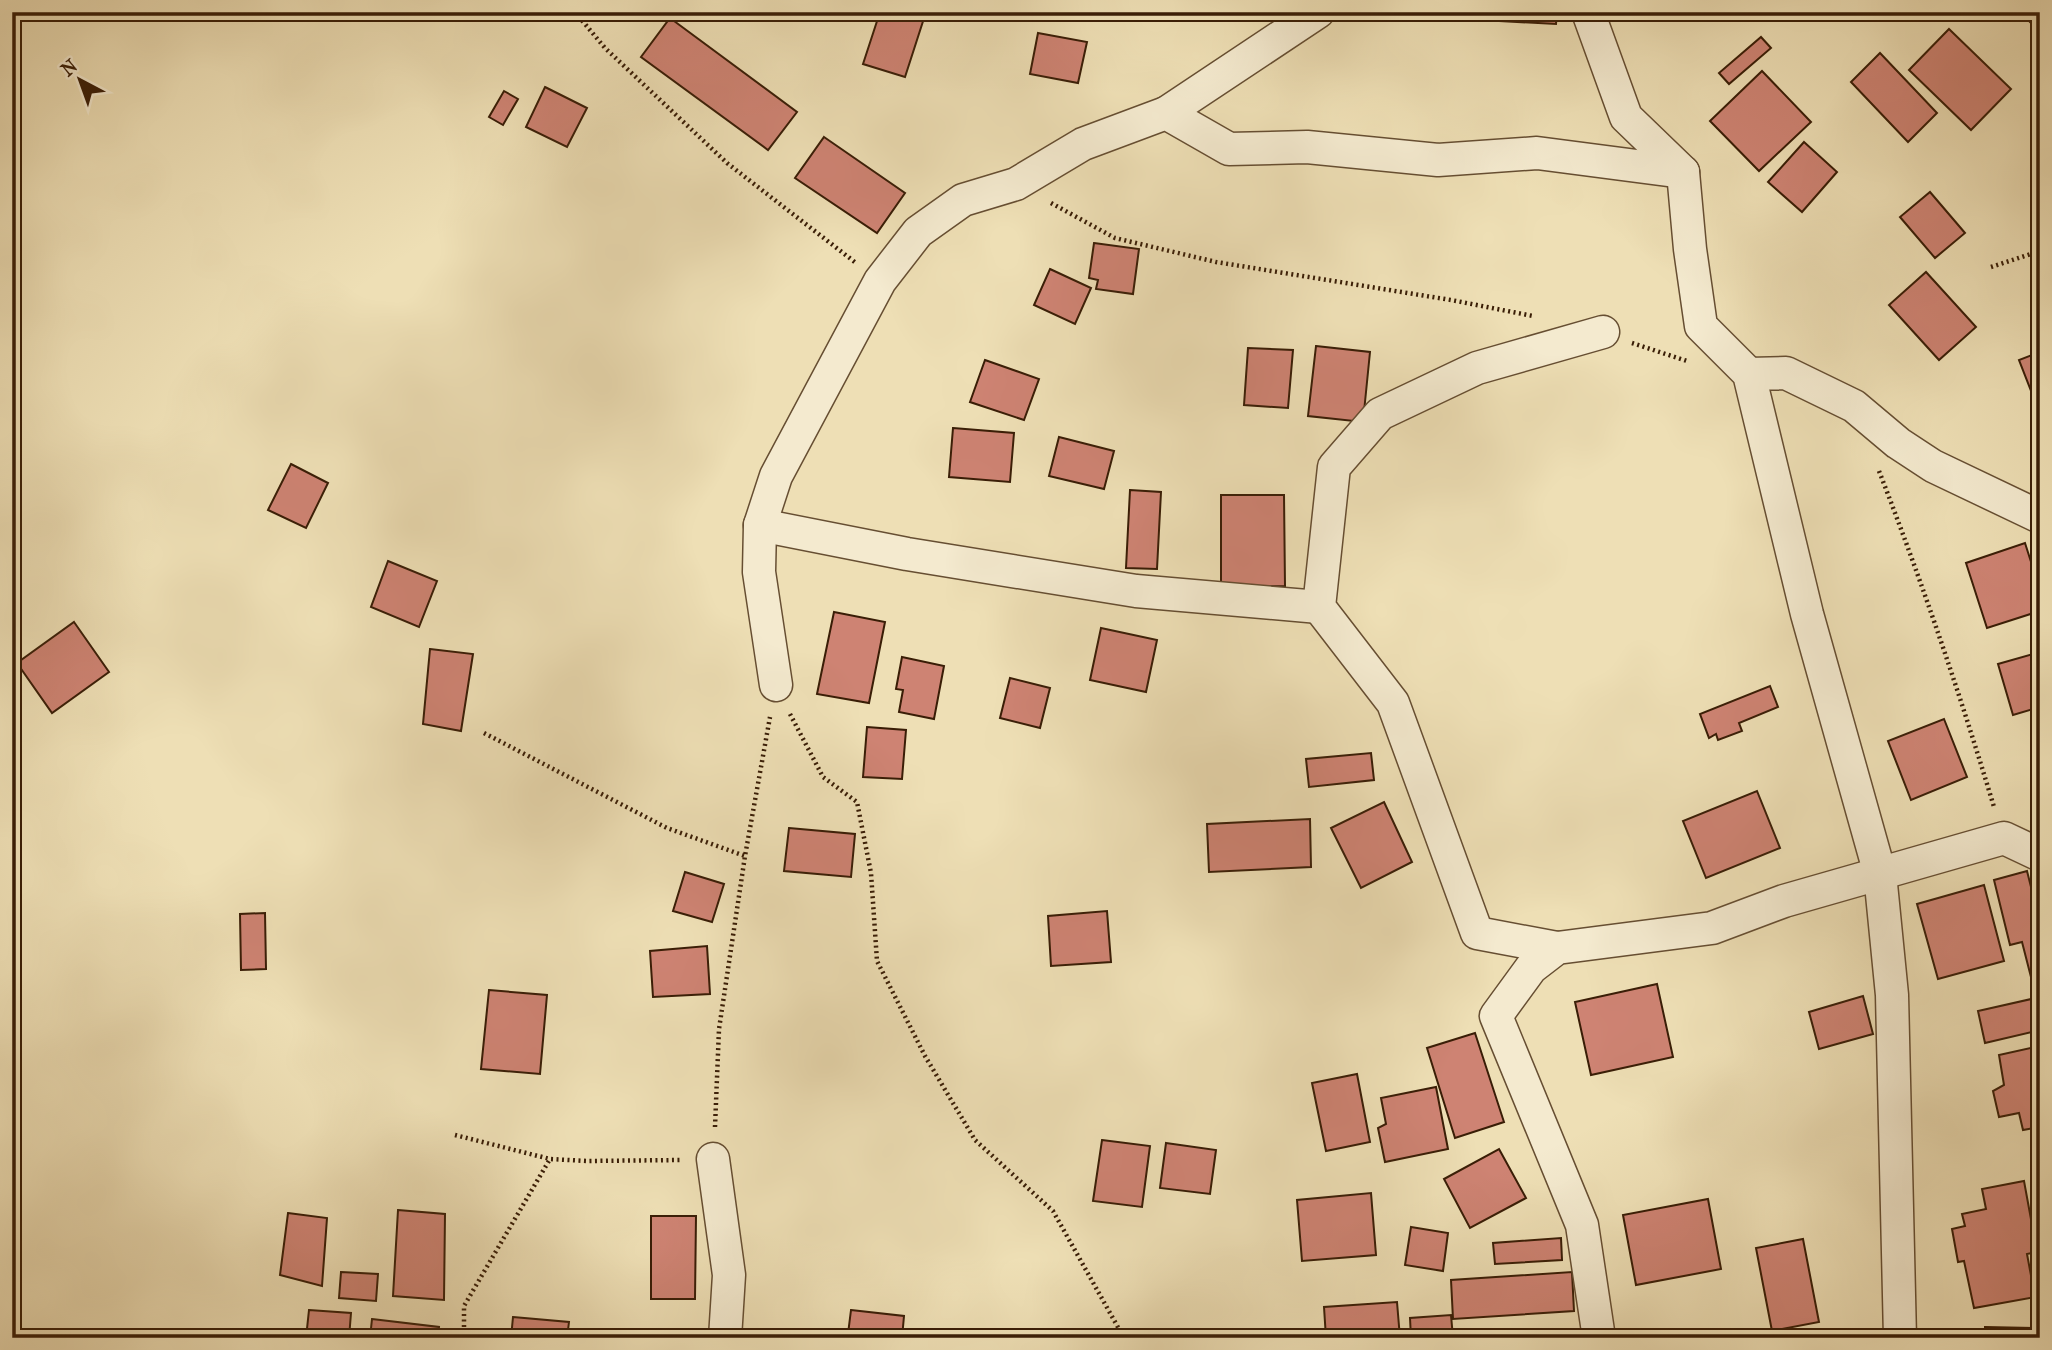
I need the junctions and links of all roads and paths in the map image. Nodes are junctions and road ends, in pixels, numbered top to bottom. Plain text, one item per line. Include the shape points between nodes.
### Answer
1 (575, 12) edge
2 (1318, 12) edge
3 (1588, 12) edge
4 (2024, 12) edge
5 (2040, 32) edge
6 (1166, 113) junction
7 (1683, 172) junction
8 (1016, 184) junction
9 (2040, 251) edge
10 (1991, 267) dead end
11 (880, 281) junction
12 (1353, 285) dead end
13 (1603, 332) dead end
14 (1748, 373) junction
15 (1878, 468) dead end
16 (2040, 517) edge
17 (760, 525) junction
18 (1319, 607) junction
19 (776, 685) junction
20 (484, 733) dead end
21 (2004, 838) junction
22 (2040, 855) edge
23 (745, 856) junction
24 (1880, 874) junction
25 (1557, 948) junction
26 (455, 1135) dead end
27 (550, 1159) junction
28 (713, 1159) junction
29 (464, 1338) edge
30 (725, 1338) edge
31 (1124, 1338) edge
32 (1599, 1338) edge
33 (1900, 1338) edge

1 - 11 path via 605,48 727,163
2 - 6 street
3 - 7 street via 1626,117
4 - 5 path
6 - 7 street via 1229,149 1307,147 1438,160 1537,153
6 - 8 street via 1083,144
7 - 14 street via 1701,326
8 - 11 street via 963,200 918,232
8 - 12 path via 1115,238 1216,262
9 - 10 path
11 - 17 street via 776,476
13 - 18 street via 1478,368 1380,414 1334,467
14 - 16 street via 1786,373 1832,395 1854,406 1933,466
14 - 24 street via 1807,614
15 - 21 path via 1922,580
17 - 18 street via 1136,591
17 - 19 street via 759,572
18 - 25 street via 1393,703 1477,933
19 - 23 path
19 - 31 path via 823,777 857,802 871,873 877,961 925,1056 975,1140 1053,1211
20 - 23 path via 667,828
21 - 22 street
21 - 24 street
23 - 28 path via 719,1029
24 - 25 street via 1784,901 1712,928
24 - 33 street via 1892,995
25 - 32 street via 1531,968 1496,1016 1582,1225
26 - 27 path
27 - 28 path
27 - 29 path via 464,1306
28 - 30 street via 729,1275

